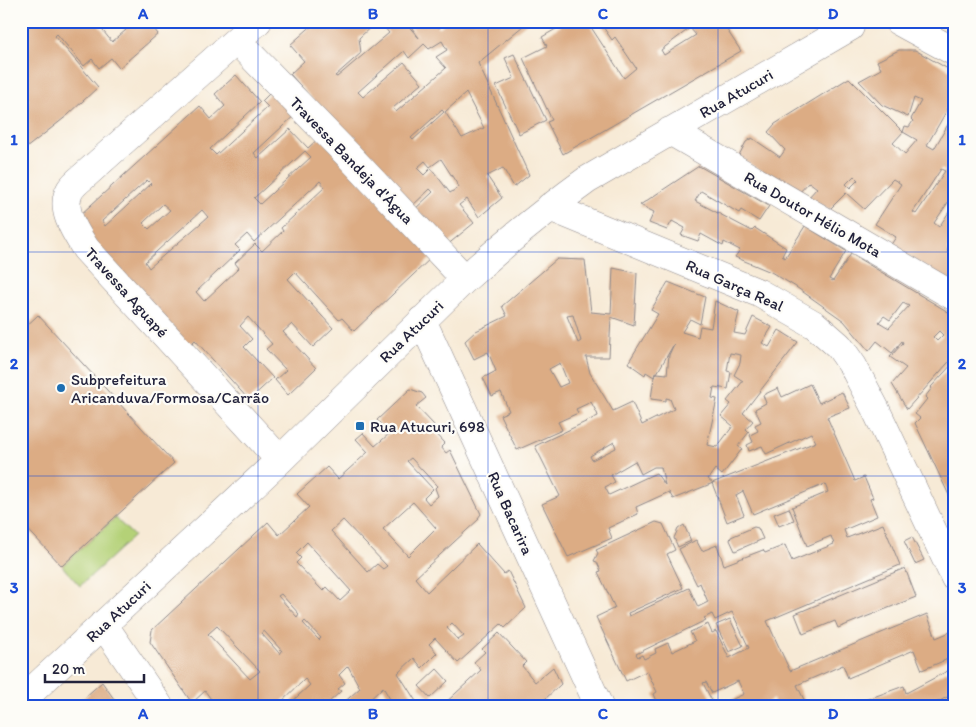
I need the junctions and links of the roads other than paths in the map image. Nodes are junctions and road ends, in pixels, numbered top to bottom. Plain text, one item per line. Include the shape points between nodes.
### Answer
1 (258, 21) edge
2 (898, 21) edge
3 (851, 23) edge
4 (237, 41) junction
5 (955, 52) edge
6 (670, 131) junction
7 (550, 207) junction
8 (464, 279) junction
9 (955, 297) edge
10 (422, 320) junction
11 (280, 460) junction
12 (955, 578) edge
13 (103, 624) junction
14 (21, 701) edge
15 (159, 706) edge
16 (599, 706) edge

1 - 4 street, Travessa Aguapé
2 - 5 street
3 - 6 street, Rua Atucuri
4 - 8 street, Travessa Bandeja d'Água
4 - 11 street, Travessa Aguapé via 84,176 70,190 67,204 72,226 86,249
6 - 7 street, Rua Atucuri via 587,180
6 - 9 street, Rua Doutor Hélio Mota
7 - 8 street, Rua Atucuri
7 - 12 street, Rua Garça Real via 759,293 815,324 853,366
8 - 10 street, Rua Atucuri
10 - 11 street, Rua Atucuri
10 - 16 street, Rua Bacarira
11 - 13 street, Rua Atucuri
13 - 14 street, Rua Atucuri
13 - 15 street

